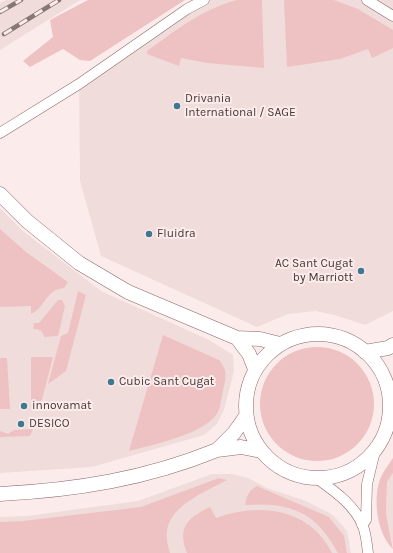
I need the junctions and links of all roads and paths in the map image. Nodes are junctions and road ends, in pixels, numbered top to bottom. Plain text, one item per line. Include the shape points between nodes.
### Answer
1 (204, 0) edge
2 (367, 0) edge
3 (393, 16) edge
4 (0, 133) edge
5 (0, 194) edge
6 (237, 338) junction
7 (280, 344) junction
8 (393, 345) edge
9 (366, 352) junction
10 (255, 369) junction
11 (391, 388) edge
12 (246, 416) junction
13 (376, 447) junction
14 (217, 450) junction
15 (262, 451) junction
16 (316, 478) junction
17 (0, 494) edge
18 (362, 525) junction
19 (368, 553) edge

1 - 4 street via 187,8 79,84
2 - 3 street
5 - 6 street via 79,263 128,292
6 - 7 street via 260,339
6 - 10 street via 249,354
7 - 9 street via 301,336 323,334 345,339
7 - 10 street via 269,352
8 - 9 street
9 - 11 street
10 - 12 street via 247,392
11 - 13 street via 388,420
12 - 14 street
12 - 15 street via 253,438
13 - 16 street via 366,459 353,468 339,475
13 - 18 street via 367,484 366,520
14 - 15 street via 241,447
14 - 17 street via 134,478 74,488
15 - 16 street via 282,468 298,475
16 - 18 street via 348,502
18 - 19 street

